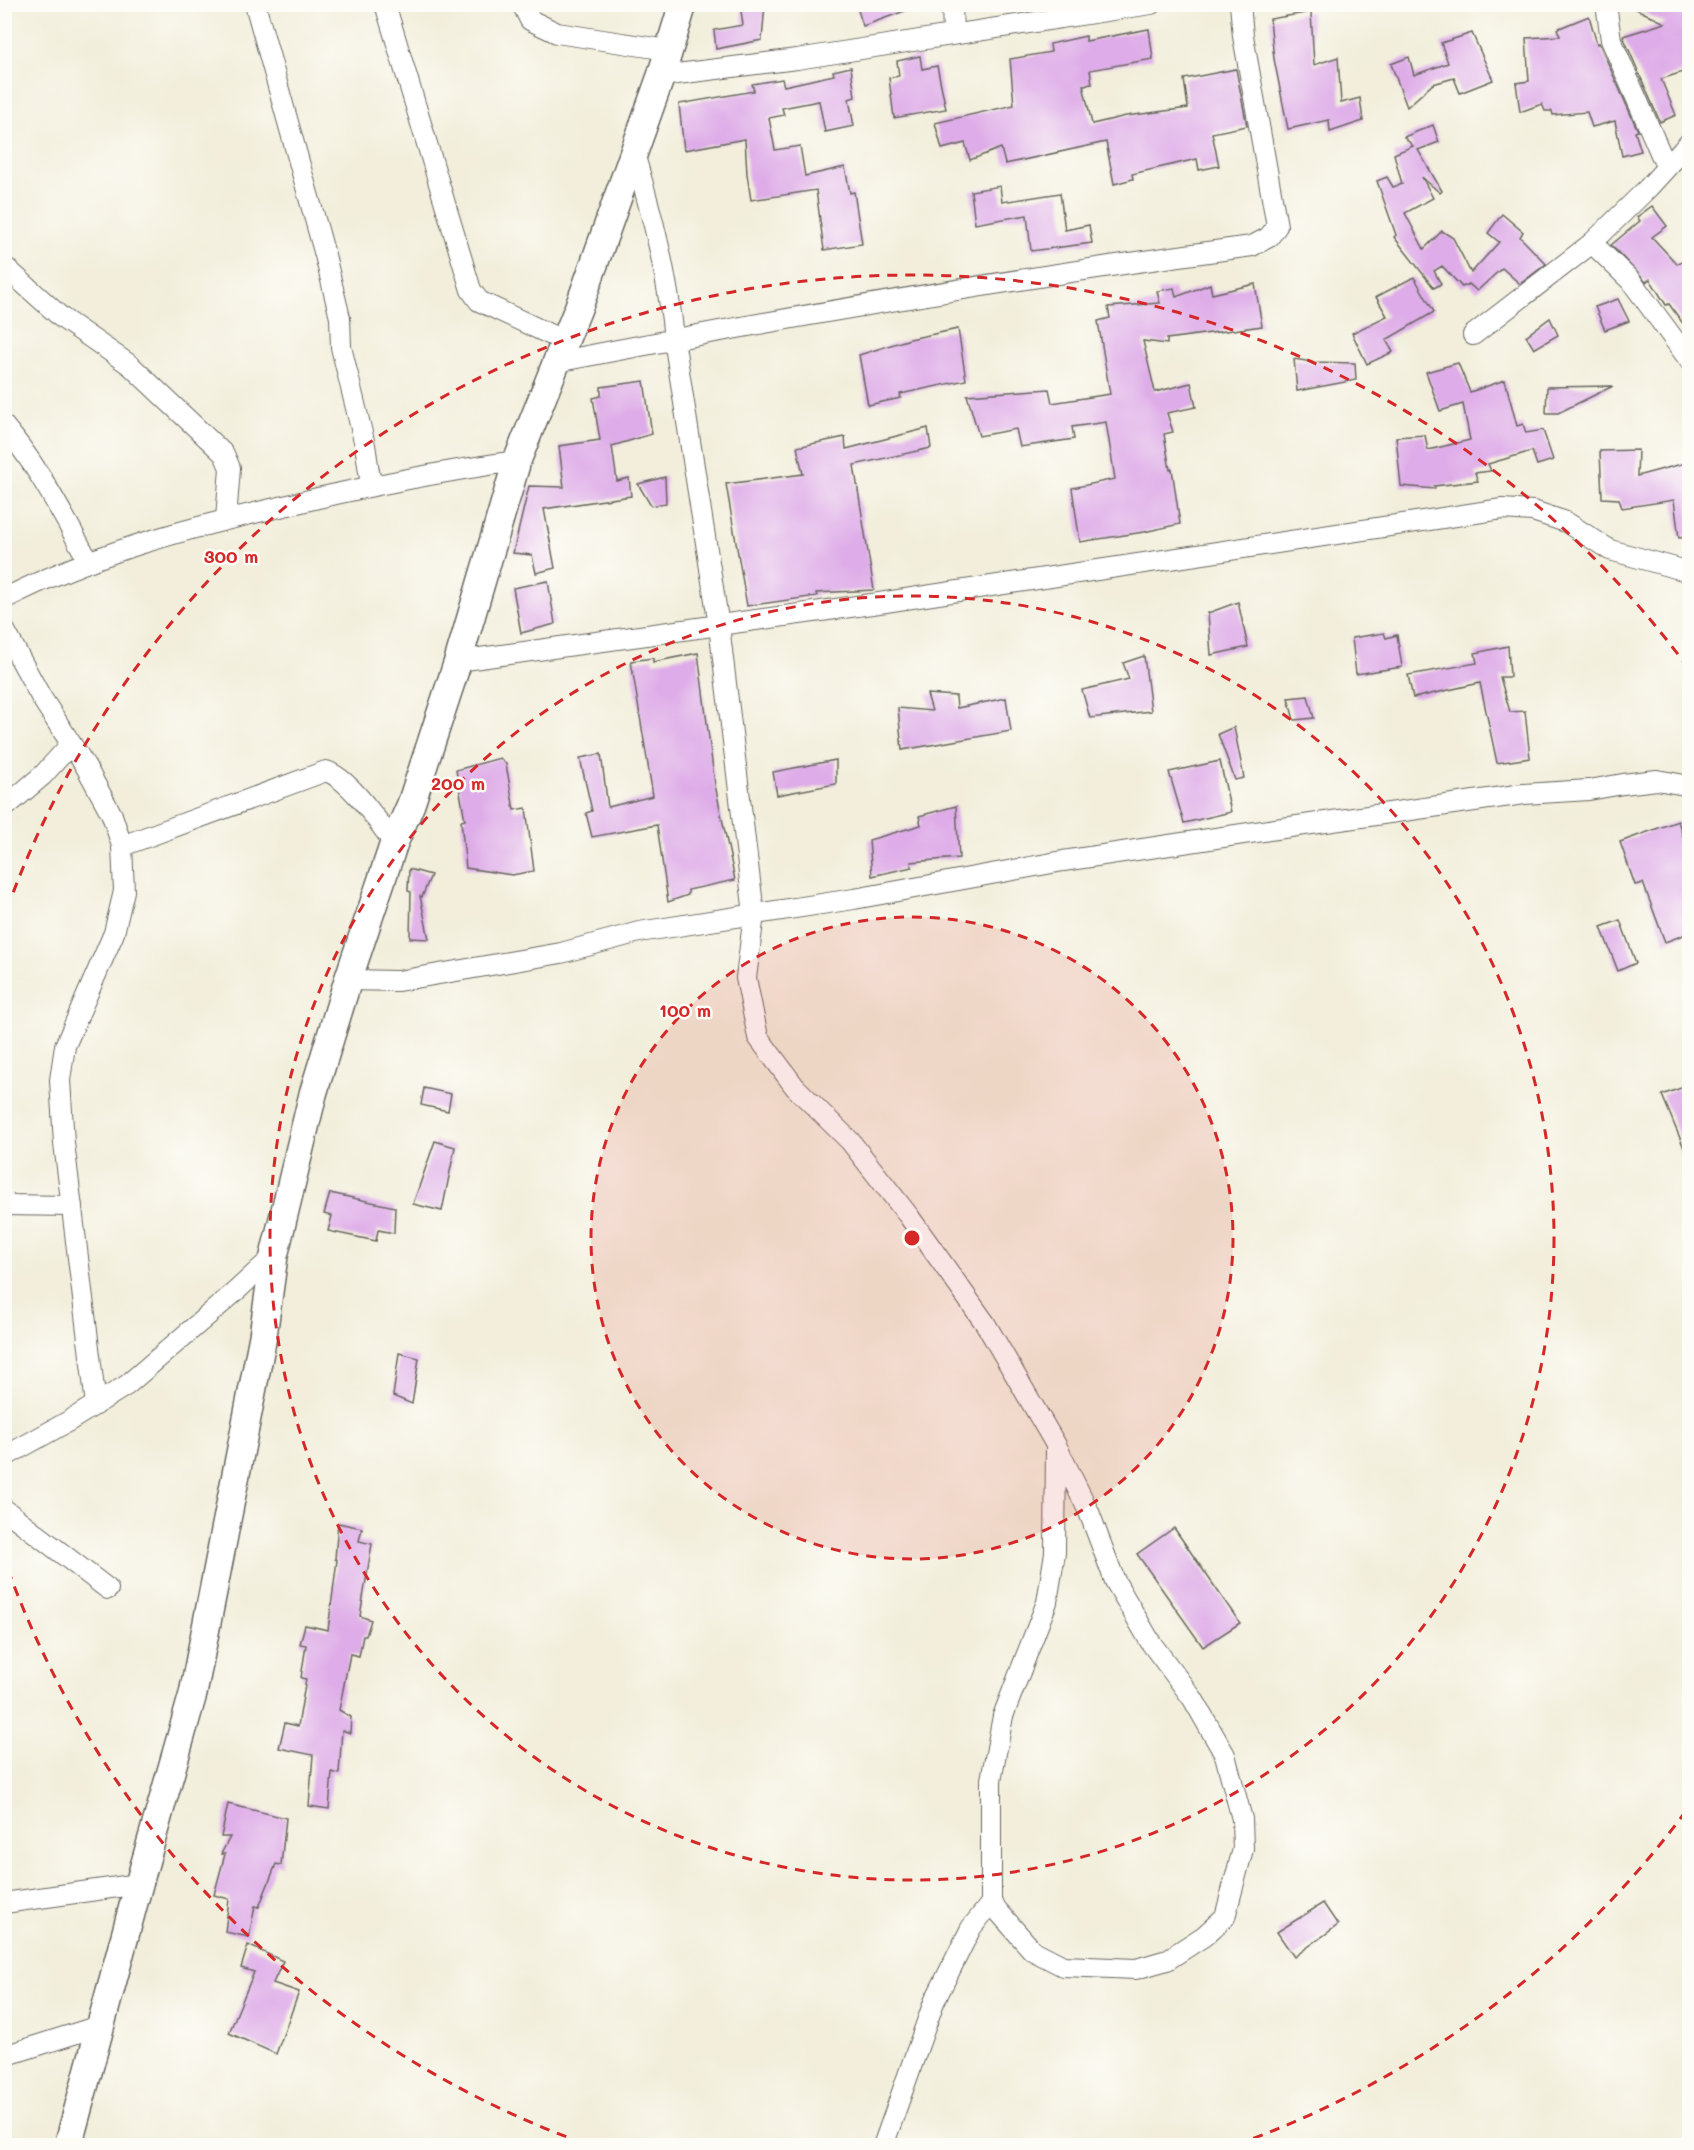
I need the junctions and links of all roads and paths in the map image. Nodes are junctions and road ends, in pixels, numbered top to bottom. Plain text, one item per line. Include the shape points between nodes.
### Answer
1 (255, 4) edge
2 (385, 4) edge
3 (522, 4) edge
4 (683, 4) edge
5 (952, 4) edge
6 (1151, 4) edge
7 (1240, 4) edge
8 (1606, 4) edge
9 (953, 34) junction
10 (668, 51) junction
11 (661, 76) junction
12 (1689, 142) edge
13 (634, 153) junction
14 (1666, 166) junction
15 (1592, 243) junction
16 (4, 266) edge
17 (1473, 334) dead end
18 (674, 339) junction
19 (560, 351) junction
20 (1689, 361) edge
21 (4, 426) edge
22 (518, 461) junction
23 (371, 485) junction
24 (226, 519) junction
25 (88, 560) junction
26 (1689, 572) edge
27 (4, 599) edge
28 (718, 626) junction
29 (4, 629) edge
30 (458, 661) junction
31 (71, 744) junction
32 (1689, 786) edge
33 (4, 808) edge
34 (394, 843) junction
35 (122, 846) junction
36 (754, 914) junction
37 (348, 980) junction
38 (4, 1205) edge
39 (72, 1206) junction
40 (274, 1256) junction
41 (96, 1405) junction
42 (1056, 1445) junction
43 (4, 1457) edge
44 (4, 1509) edge
45 (108, 1589) dead end
46 (139, 1884) junction
47 (4, 1902) edge
48 (991, 1903) junction
49 (102, 2025) junction
50 (4, 2056) edge
51 (68, 2145) edge
52 (883, 2145) edge

1 - 23 street via 325,255
2 - 19 street via 471,290 479,301
3 - 10 street via 530,20 557,33
4 - 10 street
5 - 9 street
6 - 9 street
7 - 18 street via 1276,216 1277,226 1269,237 1252,246 984,285
8 - 14 street via 1611,40
9 - 11 street
10 - 11 street
11 - 13 street
12 - 14 street
13 - 18 street via 658,237
13 - 19 street
14 - 15 street
15 - 17 street
15 - 20 street via 1631,281
16 - 24 street via 62,318 130,366 224,454 230,468
18 - 19 street
18 - 28 street
19 - 22 street
21 - 25 street via 42,478
22 - 23 street
22 - 30 street
23 - 24 street
24 - 25 street
25 - 27 street
26 - 28 street via 1610,550 1566,522 1533,512 1503,509
28 - 30 street
28 - 36 street
29 - 31 street
30 - 34 street via 411,804
31 - 33 street via 43,775
31 - 35 street via 112,815
32 - 36 street via 1657,780 1524,794 1063,861
34 - 35 street via 338,775 326,771
34 - 37 street
35 - 39 street via 124,891 114,933 71,1029 61,1065 64,1143
36 - 37 street via 639,932 561,953 398,981
36 - 42 street via 746,978 758,1037 795,1087 850,1141 947,1268 985,1323
37 - 40 street via 313,1094
38 - 39 street
39 - 41 street
40 - 41 street via 127,1385
40 - 46 street via 263,1336 193,1694
41 - 43 street
42 - 48 street via 1055,1553 1047,1602 1003,1716 991,1780
42 - 48 street via 1089,1512 1115,1581 1150,1643 1193,1699 1225,1755 1242,1819 1243,1849 1225,1917 1167,1960 1136,1969 1063,1966 1032,1950
44 - 45 street
46 - 47 street
46 - 49 street
48 - 52 street via 971,1928 934,2002
49 - 50 street
49 - 51 street

